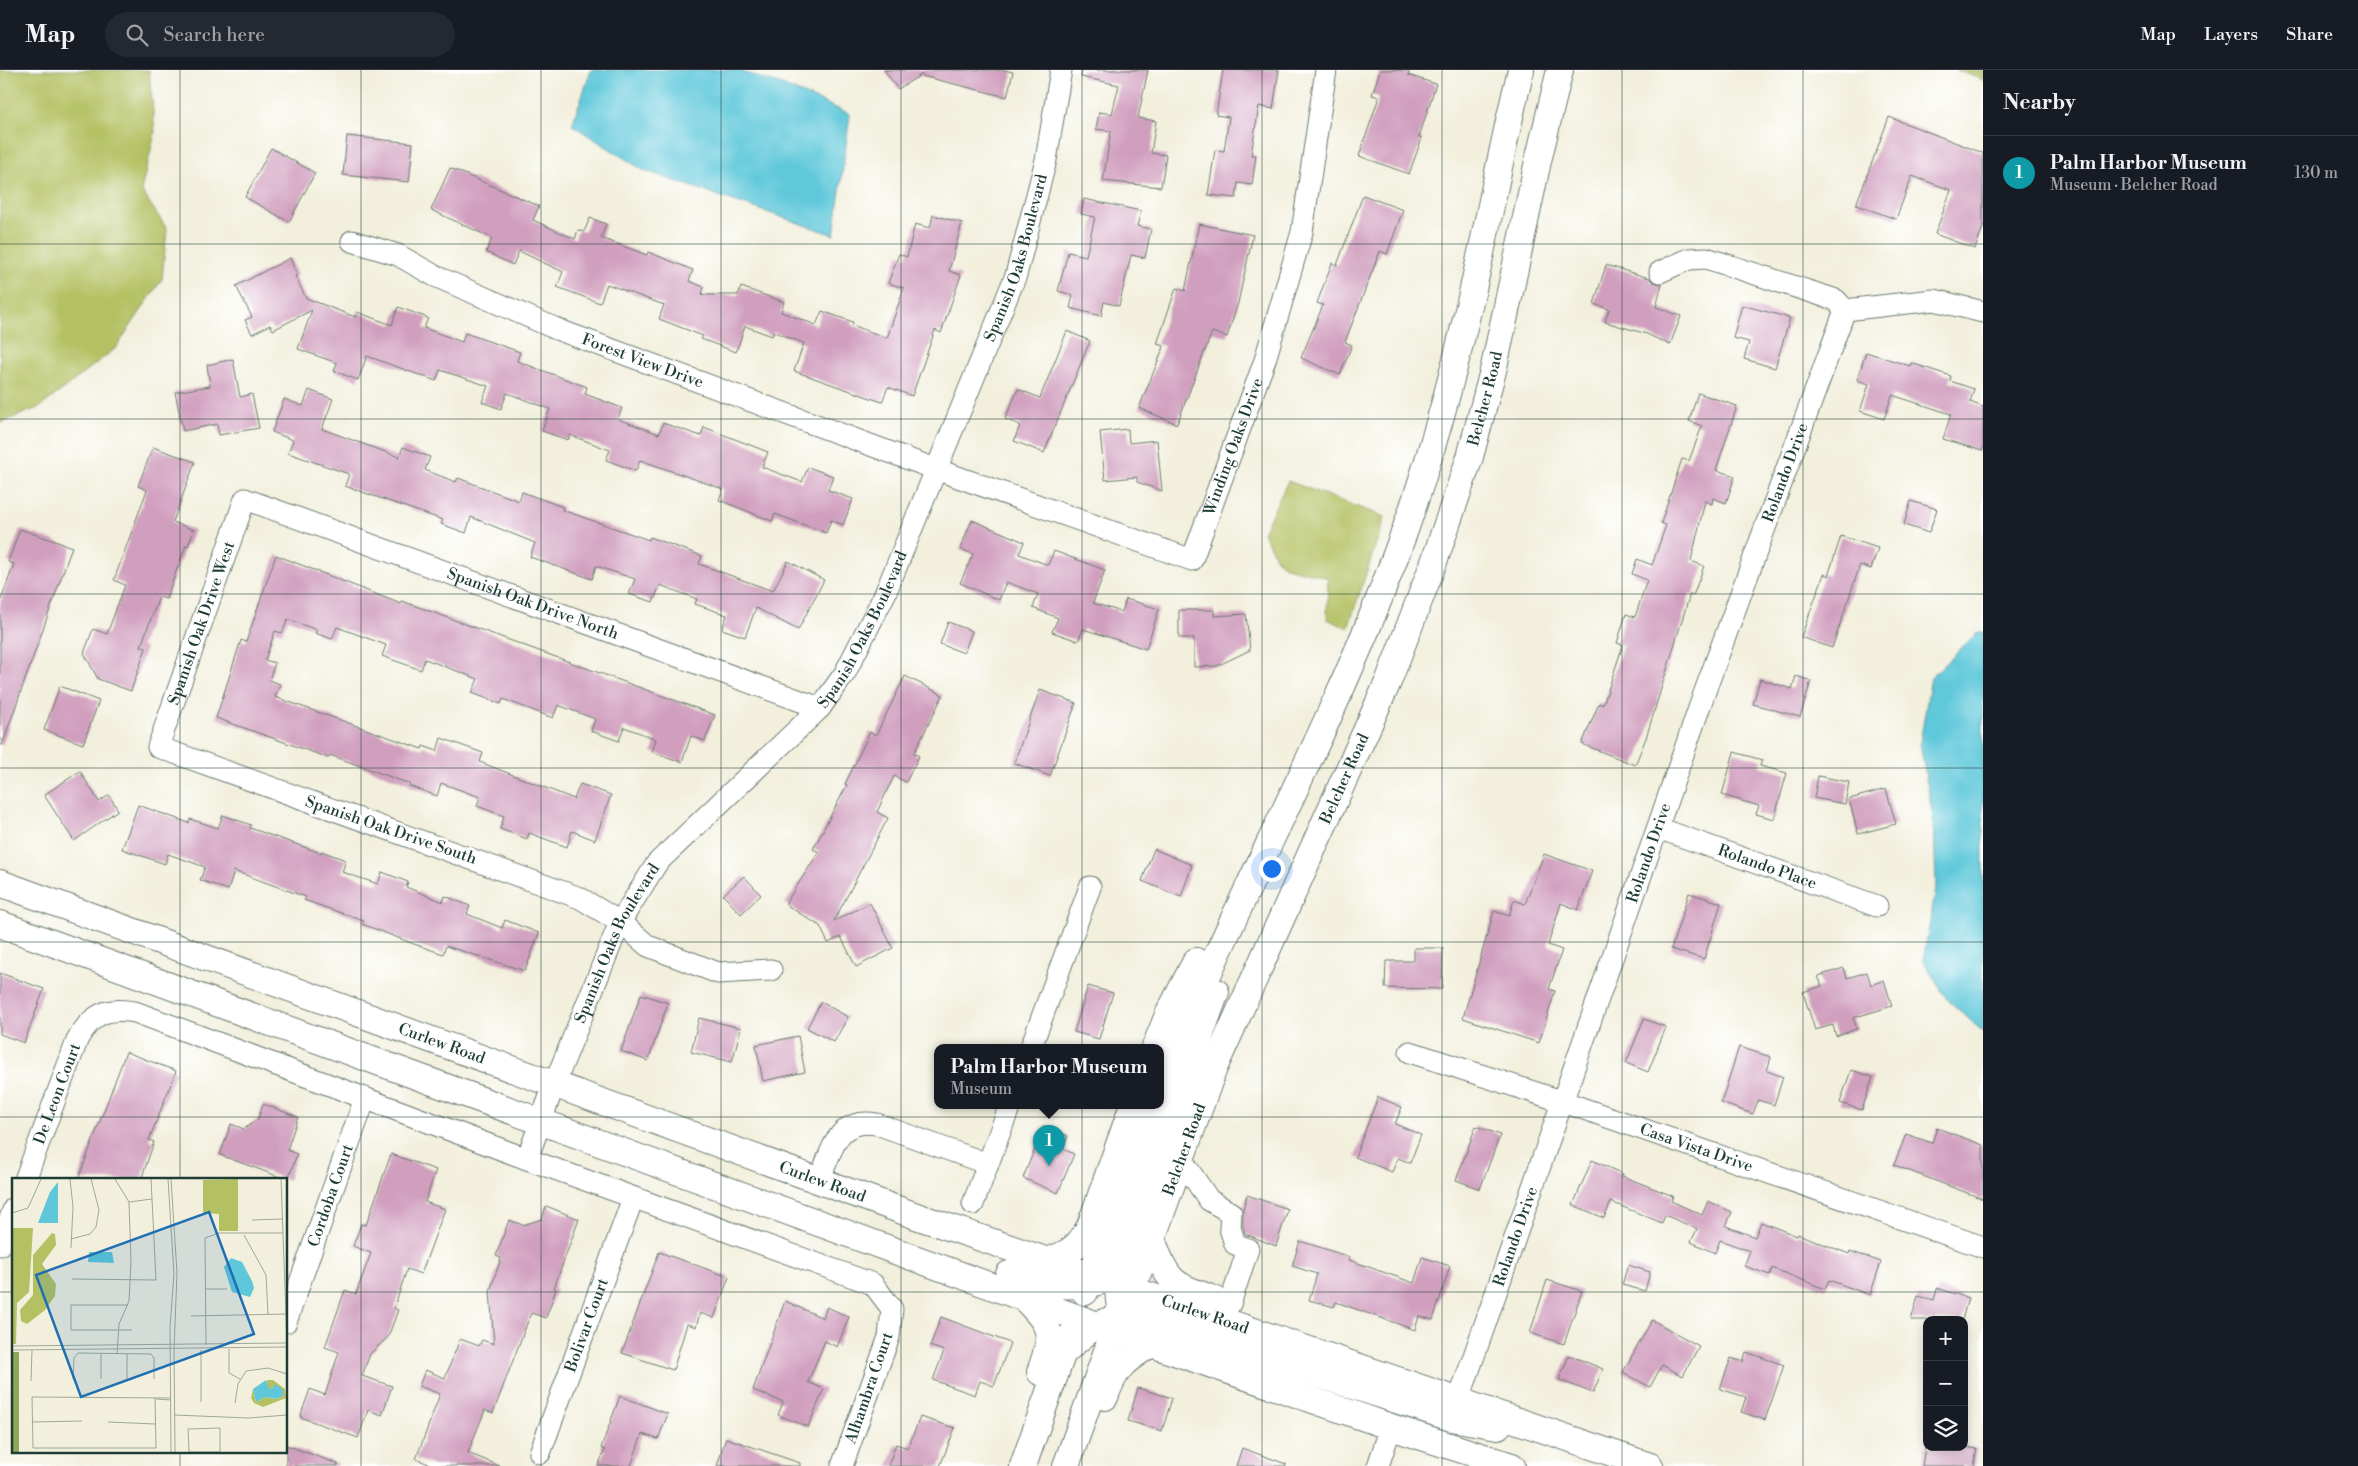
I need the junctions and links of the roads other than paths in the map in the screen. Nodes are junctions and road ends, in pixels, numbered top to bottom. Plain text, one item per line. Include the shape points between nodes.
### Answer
1 (1061, 70) edge
2 (1326, 70) edge
3 (1521, 70) edge
4 (1560, 70) edge
5 (352, 242) dead end
6 (1660, 272) dead end
7 (1845, 310) junction
8 (1983, 312) edge
9 (938, 470) junction
10 (245, 499) joint
11 (820, 708) junction
12 (158, 747) joint
13 (1658, 828) junction
14 (1258, 868) junction
15 (0, 883) edge
16 (1090, 886) dead end
17 (1877, 906) dead end
18 (620, 922) junction
19 (0, 924) edge
20 (771, 970) dead end
21 (1032, 1044) edge
22 (1156, 1044) edge
23 (1410, 1052) dead end
24 (1164, 1077) edge
25 (554, 1085) junction
26 (365, 1098) junction
27 (1564, 1102) junction
28 (1009, 1109) edge
29 (1132, 1109) edge
30 (1153, 1109) edge
31 (541, 1121) junction
32 (528, 1159) junction
33 (1181, 1159) junction
34 (988, 1164) junction
35 (25, 1178) edge
36 (819, 1181) junction
37 (745, 1196) junction
38 (633, 1198) junction
39 (974, 1204) dead end
40 (12, 1213) edge
41 (1152, 1239) junction
42 (0, 1245) edge
43 (1983, 1247) edge
44 (1047, 1261) junction
45 (1023, 1297) junction
46 (1101, 1303) junction
47 (1230, 1304) junction
48 (288, 1316) edge
49 (1151, 1344) junction
50 (1379, 1373) junction
51 (1459, 1400) junction
52 (1392, 1427) junction
53 (1570, 1438) junction
54 (540, 1453) dead end
55 (842, 1466) edge
56 (1008, 1466) edge
57 (1023, 1466) edge
58 (1049, 1466) edge
59 (1066, 1466) edge
60 (1081, 1466) edge
61 (1378, 1466) edge
62 (1512, 1466) edge
63 (1650, 1466) edge

1 - 9 street, Spanish Oaks Boulevard via 1046,160 1016,275
2 - 9 street, Winding Oaks Drive via 1302,232 1265,360 1192,560
3 - 14 main road via 1473,289 1432,453 1354,662
4 - 33 main road, Belcher Road via 1494,367 1470,458 1434,562 1388,682 1214,1068
5 - 9 street, Forest View Drive via 398,255 435,276 559,330
6 - 7 street via 1689,259 1706,258 1836,300
7 - 8 street via 1934,300
7 - 13 street, Rolando Drive
9 - 11 street, Spanish Oaks Boulevard via 885,594 845,673
10 - 11 street, Spanish Oak Drive North
10 - 12 street, Spanish Oak Drive West
11 - 18 street, Spanish Oaks Boulevard via 657,863
12 - 18 street, Spanish Oak Drive South via 580,898
13 - 17 street, Rolando Place
13 - 27 street, Rolando Drive
14 - 22 main road via 1204,947 1168,1014
14 - 24 main road
14 - 46 main road via 1203,1030
15 - 25 main road, Curlew Road
16 - 21 street
18 - 20 street, Spanish Oak Drive South via 648,946 718,973
18 - 25 street, Spanish Oaks Boulevard
19 - 31 main road, Curlew Road
23 - 27 street, Casa Vista Drive
25 - 31 street, Spanish Oaks Boulevard
25 - 36 main road, Curlew Road
26 - 32 street
26 - 35 street, De Leon Court via 135,1012 118,1009 101,1014 87,1024 78,1038
26 - 48 street, Cordoba Court
27 - 43 street, Casa Vista Drive
27 - 51 street, Rolando Drive
28 - 34 street
29 - 44 main road via 1082,1242 1068,1253
30 - 46 main road, Belcher Road
31 - 32 street, Spanish Oaks Boulevard
31 - 37 main road, Curlew Road
32 - 38 street
33 - 41 main road, Belcher Road
33 - 47 street via 1209,1200 1231,1213 1230,1228 1235,1244 1248,1249
34 - 36 street via 877,1124 862,1122 849,1126 838,1136
34 - 39 street
36 - 44 main road, Curlew Road
37 - 45 main road, Curlew Road
37 - 46 main road via 819,1205 1028,1281
38 - 54 street, Bolivar Court
38 - 55 street, Alhambra Court via 873,1284 892,1309 889,1337
40 - 42 street
41 - 46 main road, Belcher Road
41 - 47 main road via 1164,1272 1173,1281 1182,1288
44 - 46 main road, Curlew Road
45 - 46 main road, Curlew Road
45 - 56 main road via 1050,1331 1048,1348
46 - 49 main road, Curlew Road
46 - 50 main road, Curlew Road
46 - 53 main road via 1451,1418
46 - 57 main road, Belcher Road via 1063,1353
46 - 58 main road via 1082,1371
46 - 59 main road, Belcher Road
47 - 50 main road via 1327,1336
49 - 52 main road, Curlew Road
49 - 60 main road via 1115,1372
50 - 51 main road, Curlew Road
51 - 53 main road, Curlew Road
52 - 61 street
52 - 62 main road, Curlew Road
53 - 63 main road, Curlew Road

